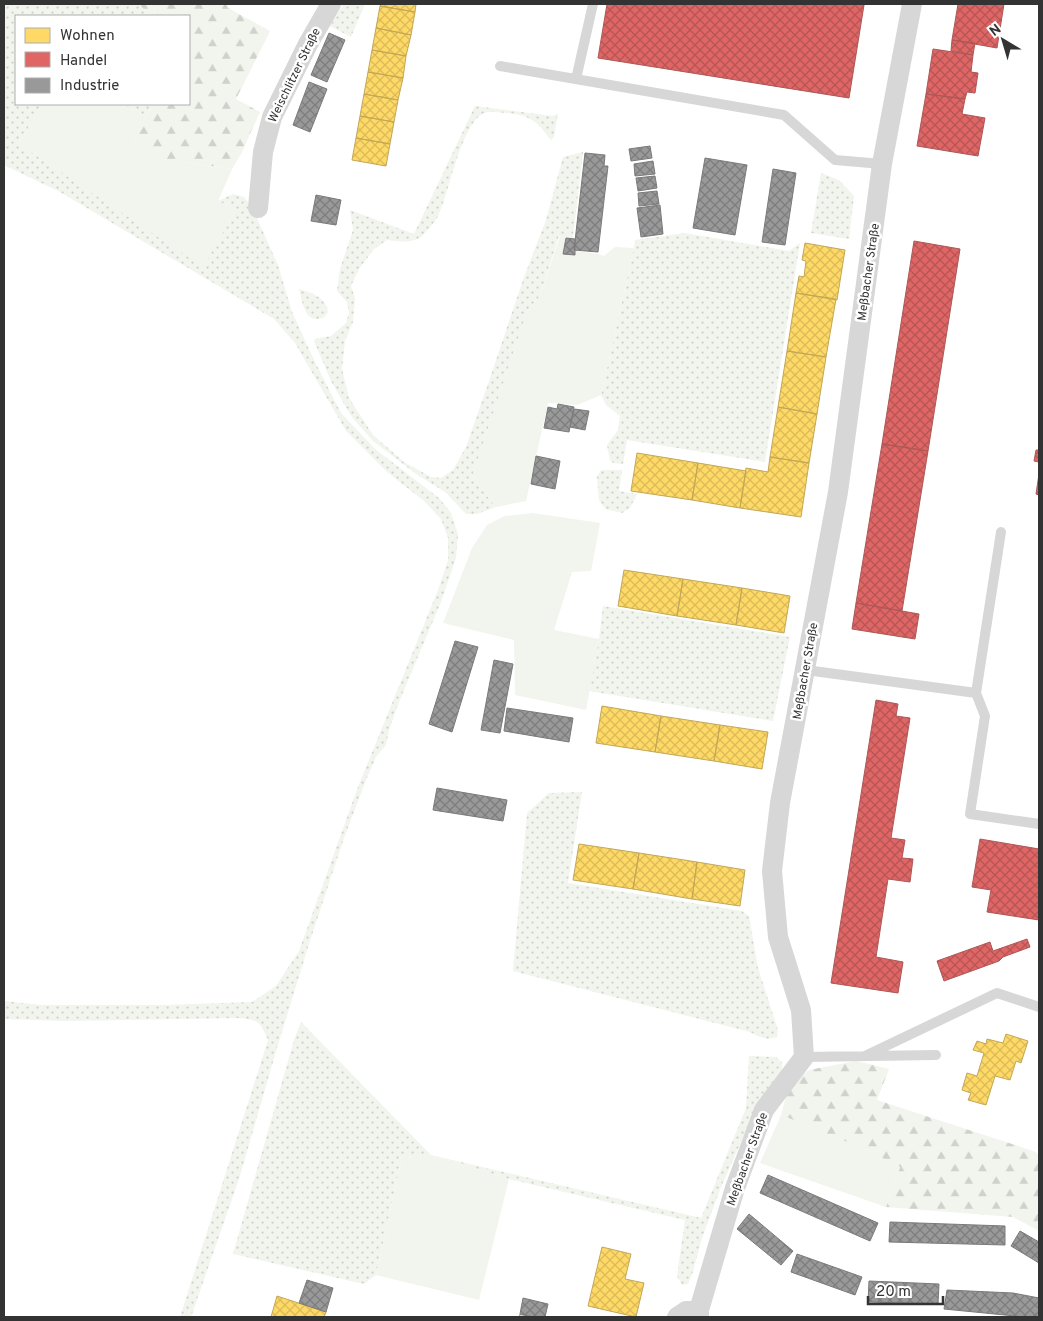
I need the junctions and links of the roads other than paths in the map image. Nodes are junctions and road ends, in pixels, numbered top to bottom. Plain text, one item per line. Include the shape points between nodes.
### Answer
1 (330, 4) edge
2 (593, 4) edge
3 (912, 4) edge
4 (500, 66) dead end
5 (576, 79) junction
6 (882, 164) junction
7 (258, 208) dead end
8 (1001, 532) dead end
9 (806, 670) junction
10 (976, 693) junction
11 (1039, 824) edge
12 (1039, 1007) edge
13 (936, 1055) dead end
14 (865, 1056) junction
15 (804, 1057) junction
16 (699, 1314) edge
17 (677, 1317) edge

1 - 7 street, Weischlitzer Straße via 272,118 263,152
2 - 5 lane
3 - 6 street, Meßbacher Straße
4 - 5 lane
5 - 6 lane via 784,115 835,160
6 - 9 street, Meßbacher Straße via 838,492
8 - 10 lane
9 - 10 lane
9 - 15 street, Meßbacher Straße via 780,804 772,871 778,937 801,1010
10 - 11 lane via 985,716 970,814
12 - 14 lane via 997,993
13 - 14 lane
14 - 15 lane
15 - 16 street, Meßbacher Straße via 764,1110 735,1188
16 - 17 street via 686,1311

